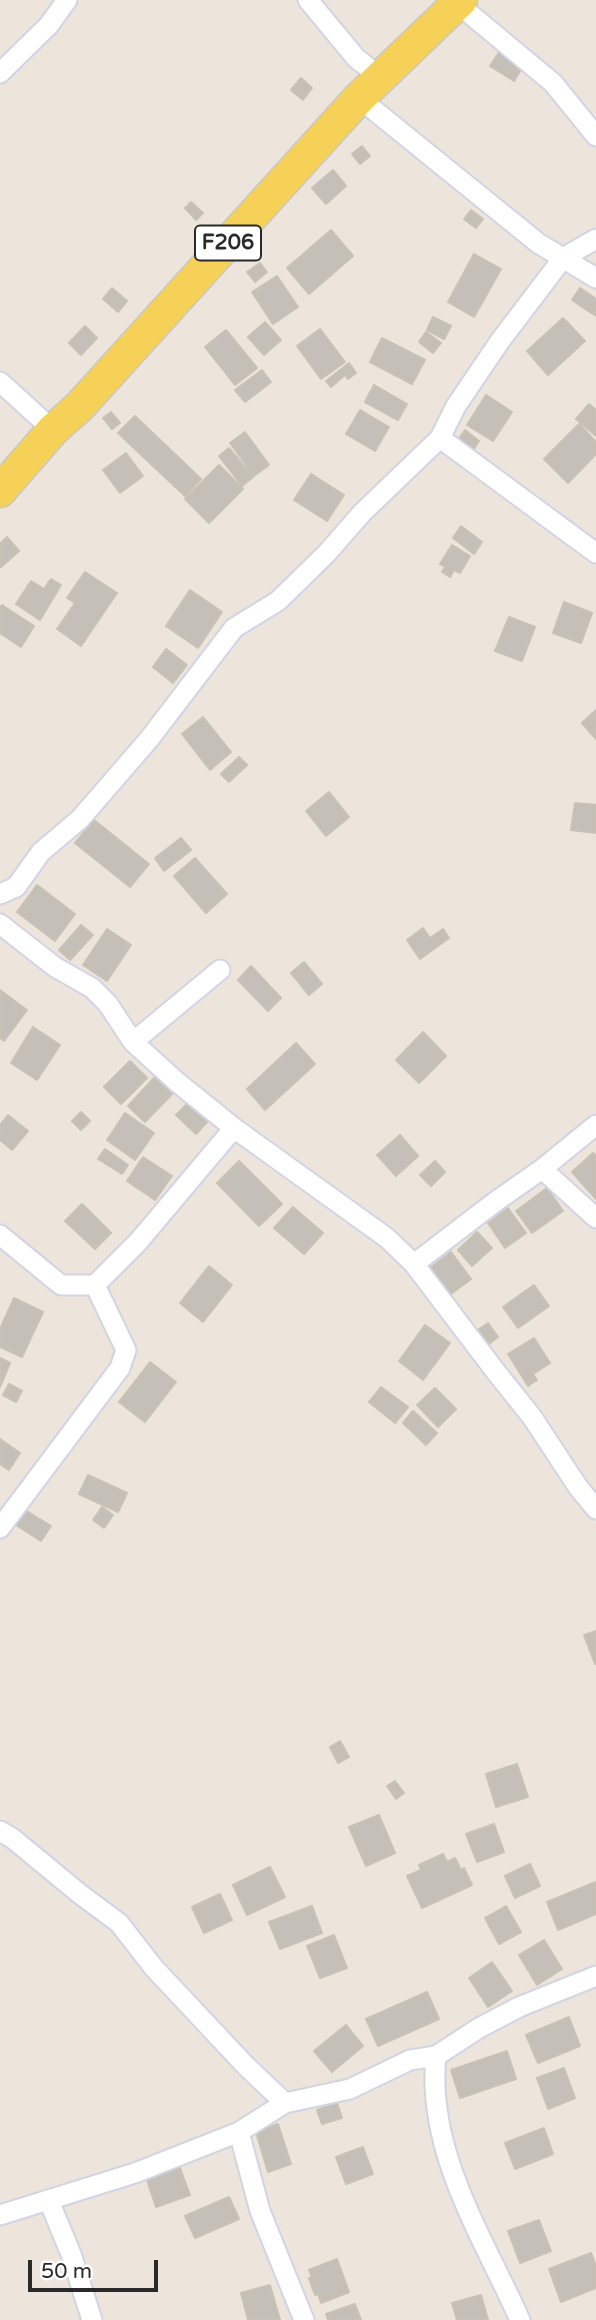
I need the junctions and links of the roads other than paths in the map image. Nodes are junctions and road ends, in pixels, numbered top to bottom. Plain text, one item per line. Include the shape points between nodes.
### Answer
1 (67, 0) edge
2 (308, 0) edge
3 (459, 2) edge
4 (0, 73) edge
5 (370, 88) junction
6 (596, 136) edge
7 (596, 239) edge
8 (563, 258) junction
9 (596, 278) edge
10 (0, 382) edge
11 (53, 430) junction
12 (440, 438) junction
13 (0, 491) edge
14 (596, 553) edge
15 (0, 894) edge
16 (0, 924) edge
17 (220, 970) dead end
18 (133, 1042) junction
19 (596, 1125) edge
20 (234, 1128) junction
21 (542, 1169) junction
22 (596, 1217) edge
23 (0, 1235) edge
24 (414, 1264) junction
25 (95, 1285) junction
26 (596, 1509) edge
27 (0, 1528) edge
28 (0, 1831) edge
29 (596, 1976) edge
30 (436, 2056) junction
31 (285, 2104) junction
32 (239, 2132) junction
33 (49, 2201) junction
34 (0, 2216) edge
35 (93, 2320) edge
36 (304, 2320) edge
37 (520, 2320) edge

1 - 4 street via 49,25
2 - 5 street via 356,58
3 - 5 main road, F206
3 - 6 street via 553,83
5 - 8 street via 466,186
5 - 11 main road, F206
7 - 8 street
8 - 9 street
8 - 12 street via 500,341
10 - 11 street
11 - 13 main road, F206
12 - 14 street
12 - 15 street via 278,601 234,628 150,738 80,819 41,852 16,887
16 - 18 street via 55,967 92,988
17 - 18 street
18 - 20 street
19 - 21 street
20 - 24 street via 387,1238
20 - 25 street via 138,1242
21 - 22 street
21 - 24 street
23 - 25 street via 61,1285
24 - 26 street
25 - 27 street via 126,1350 120,1368
28 - 31 street via 119,1923 154,1968
29 - 30 street via 519,2007
30 - 31 street via 410,2060 350,2089
30 - 37 street via 437,2108 460,2194
31 - 32 street
32 - 33 street
32 - 36 street via 260,2211
33 - 34 street
33 - 35 street

